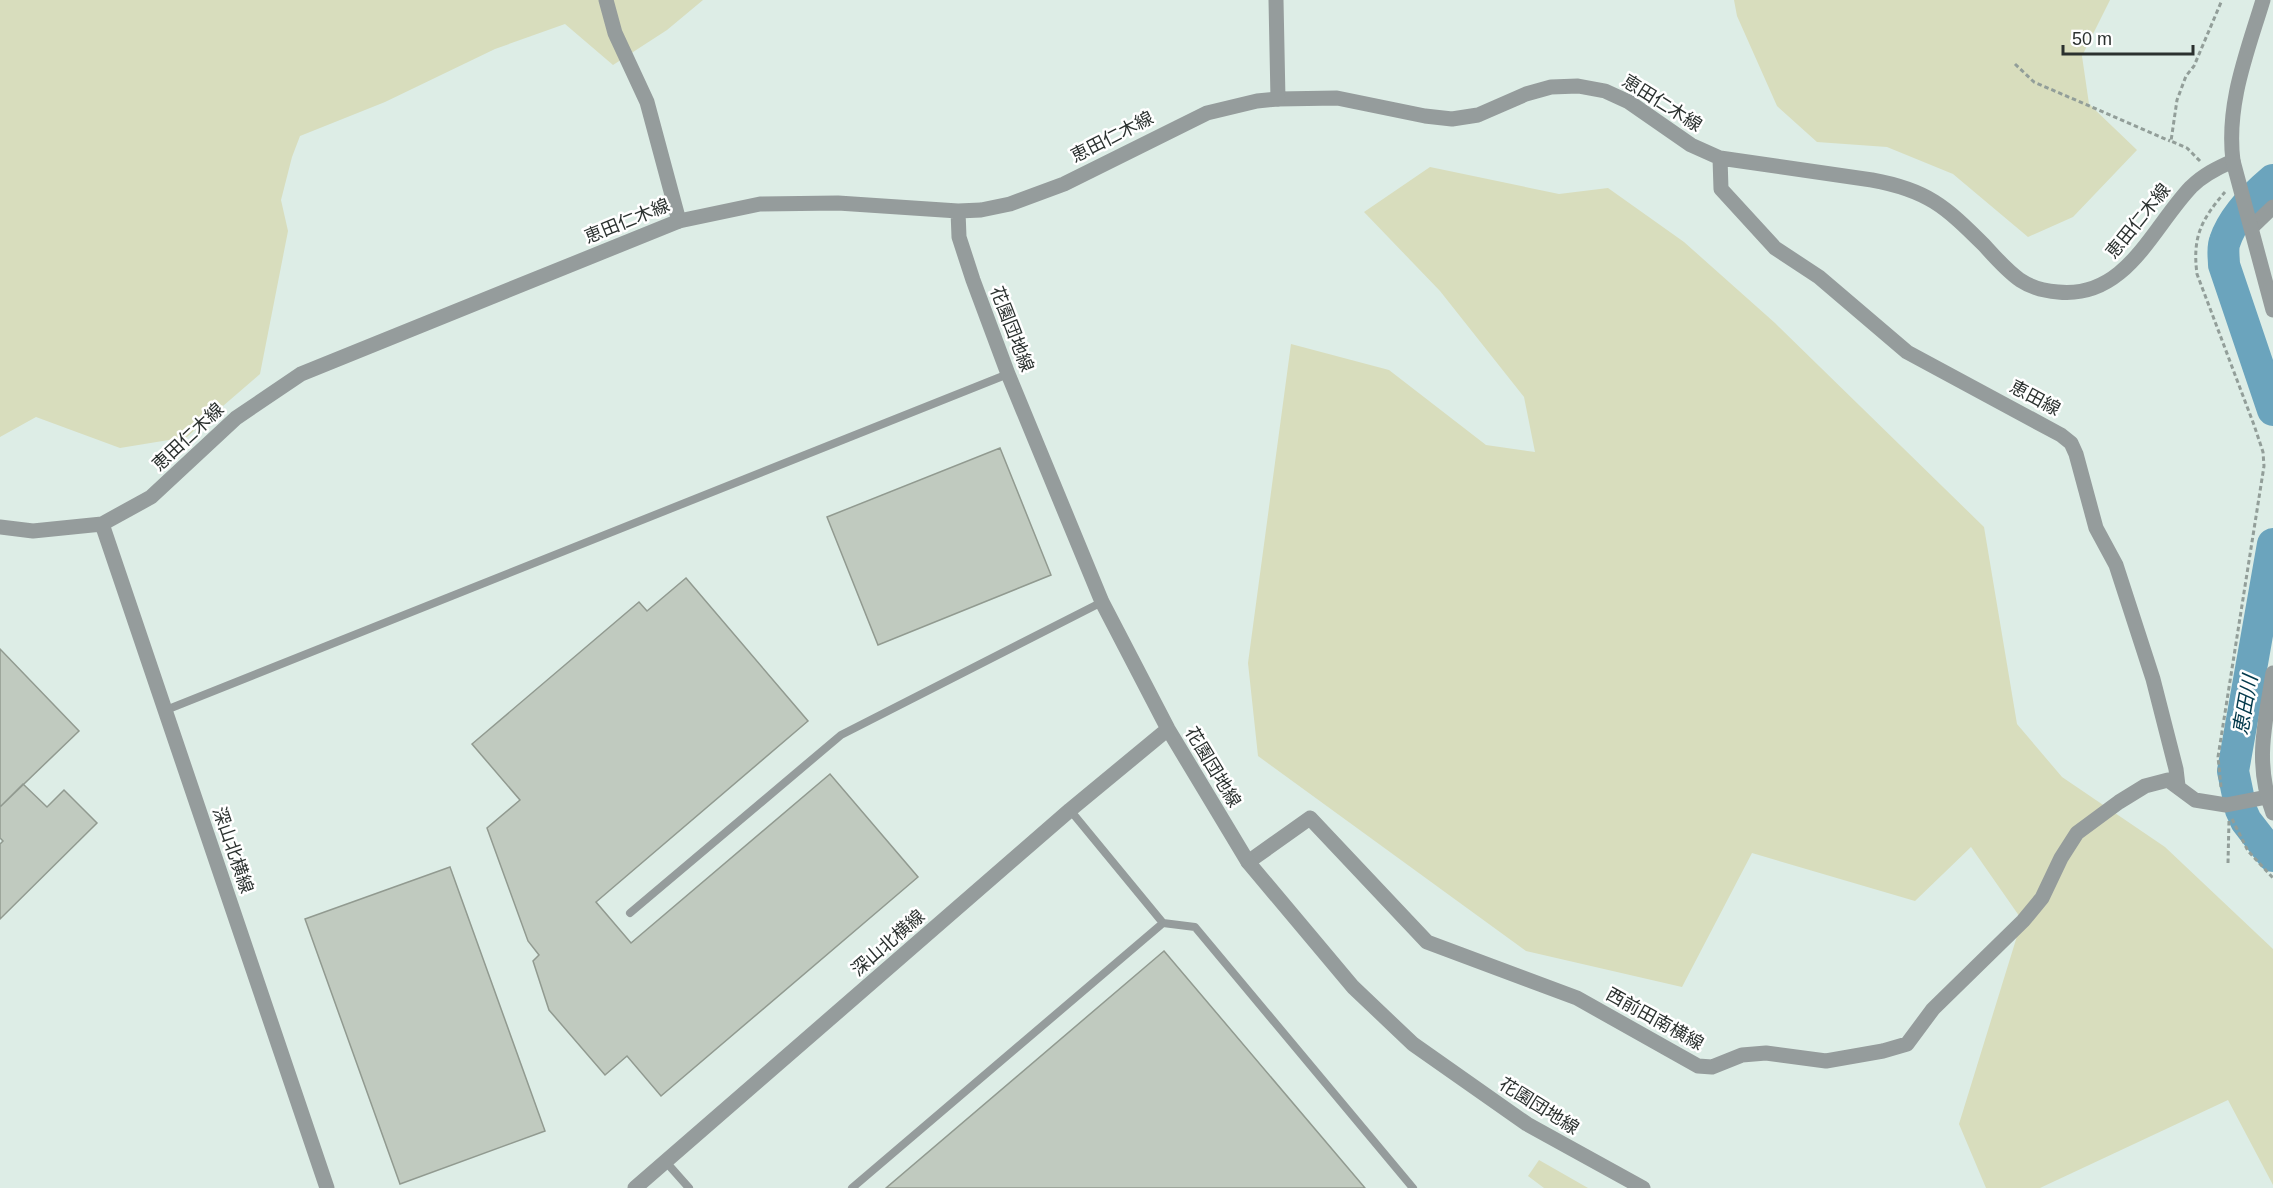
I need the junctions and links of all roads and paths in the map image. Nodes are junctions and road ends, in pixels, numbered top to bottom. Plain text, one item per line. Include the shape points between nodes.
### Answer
1 (606, 0) edge
2 (1276, 0) edge
3 (2222, 0) edge
4 (2263, 0) edge
5 (2015, 64) dead end
6 (1278, 99) junction
7 (2171, 141) junction
8 (1720, 158) junction
9 (2233, 161) junction
10 (2208, 172) junction
11 (2240, 185) junction
12 (2273, 207) edge
13 (958, 211) junction
14 (679, 221) junction
15 (2250, 223) junction
16 (2273, 310) edge
17 (1008, 374) junction
18 (102, 524) junction
19 (0, 527) edge
20 (1102, 602) junction
21 (2273, 674) edge
22 (166, 710) junction
23 (1168, 729) junction
24 (2178, 786) junction
25 (2263, 798) junction
26 (2228, 804) junction
27 (1070, 810) junction
28 (2273, 813) edge
29 (1248, 862) junction
30 (2228, 863) dead end
31 (2273, 878) edge
32 (630, 913) dead end
33 (1163, 923) junction
34 (666, 1162) junction
35 (327, 1188) edge
36 (635, 1188) edge
37 (689, 1188) edge
38 (852, 1188) edge
39 (1413, 1188) edge
40 (1643, 1188) edge

1 - 14 street via 615,33 647,102
2 - 6 street
3 - 7 path via 2177,100
4 - 9 street via 2238,81 2232,128
5 - 7 path via 2034,82
6 - 8 street, 恵田仁木線 via 1337,98 1452,119 1478,115 1551,87 1578,86 1605,91 1629,102 1691,145
6 - 13 street, 恵田仁木線 via 1207,113 1042,193 1010,204
7 - 10 path via 2187,148
8 - 10 street, 恵田仁木線 via 1896,184 1915,191 1952,214 2009,272 2028,285 2068,293 2114,279
8 - 24 street, 恵田線 via 1721,189 1775,248 1820,277 1907,352 2071,443 2096,528 2116,566 2153,679
9 - 10 street
9 - 11 street
11 - 15 street
11 - 26 path via 2227,190 2206,214 2195,262 2264,459 2218,757 2222,791
12 - 15 street
13 - 14 street, 恵田仁木線 via 838,203 760,204
13 - 17 street, 花園団地線 via 959,237
14 - 18 street, 恵田仁木線 via 301,374 236,418 151,497
15 - 16 street
17 - 20 street, 花園団地線
17 - 22 lane
18 - 19 street, 恵田仁木線 via 33,531
18 - 22 street, 深山北横線
20 - 23 street, 花園団地線
20 - 32 lane via 841,735
21 - 25 street via 2262,762
22 - 35 street, 深山北横線
23 - 27 street, 深山北横線
23 - 29 street, 花園団地線
24 - 26 street via 2195,800
24 - 29 street, 西前田南横線 via 2168,780 2145,786 2077,833 2042,898 1933,1009 1907,1044 1826,1061 1766,1053 1742,1055 1712,1067 1698,1066 1577,998 1427,942 1310,818
25 - 26 street
25 - 28 street
27 - 33 lane
27 - 34 street, 深山北横線
29 - 40 street, 花園団地線 via 1353,987 1413,1044 1527,1124
30 - 31 path via 2229,816 2248,851
33 - 38 lane
33 - 39 lane via 1195,927
34 - 36 street, 深山北横線
34 - 37 lane

